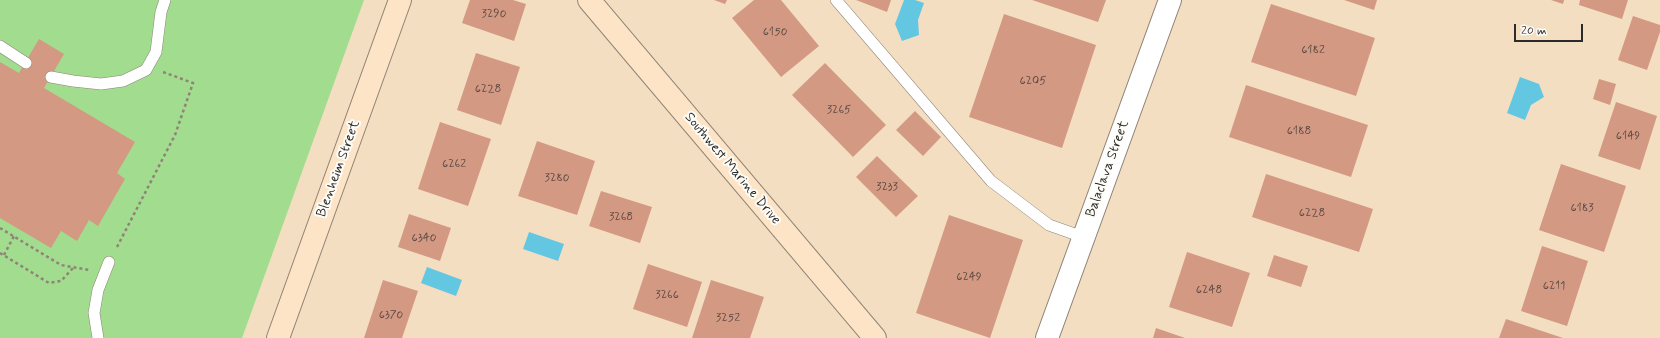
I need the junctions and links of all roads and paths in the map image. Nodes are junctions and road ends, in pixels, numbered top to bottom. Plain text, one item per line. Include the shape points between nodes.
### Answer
1 (165, 0) edge
2 (400, 0) edge
3 (589, 0) edge
4 (836, 0) edge
5 (1170, 0) edge
6 (0, 46) edge
7 (26, 63) dead end
8 (148, 66) junction
9 (51, 76) dead end
10 (0, 228) edge
11 (14, 236) junction
12 (1083, 237) junction
13 (0, 253) edge
14 (4, 255) junction
15 (109, 262) junction
16 (74, 267) junction
17 (98, 338) edge
18 (278, 338) edge
19 (875, 338) edge
20 (1047, 338) edge

1 - 8 lane via 156,52
2 - 18 main road, Blenheim Street
3 - 19 main road, Southwest Marine Drive
4 - 12 lane via 991,181 1049,224
5 - 12 street, Balaclava Street
6 - 7 lane
8 - 9 lane via 146,70 123,81 101,84 73,82
8 - 15 path via 193,83 175,135
10 - 11 path
11 - 14 path
11 - 16 path via 61,265
12 - 20 street, Balaclava Street
13 - 14 path
14 - 16 path via 49,283 61,281
15 - 16 path via 96,272
15 - 17 lane via 98,290 94,313

